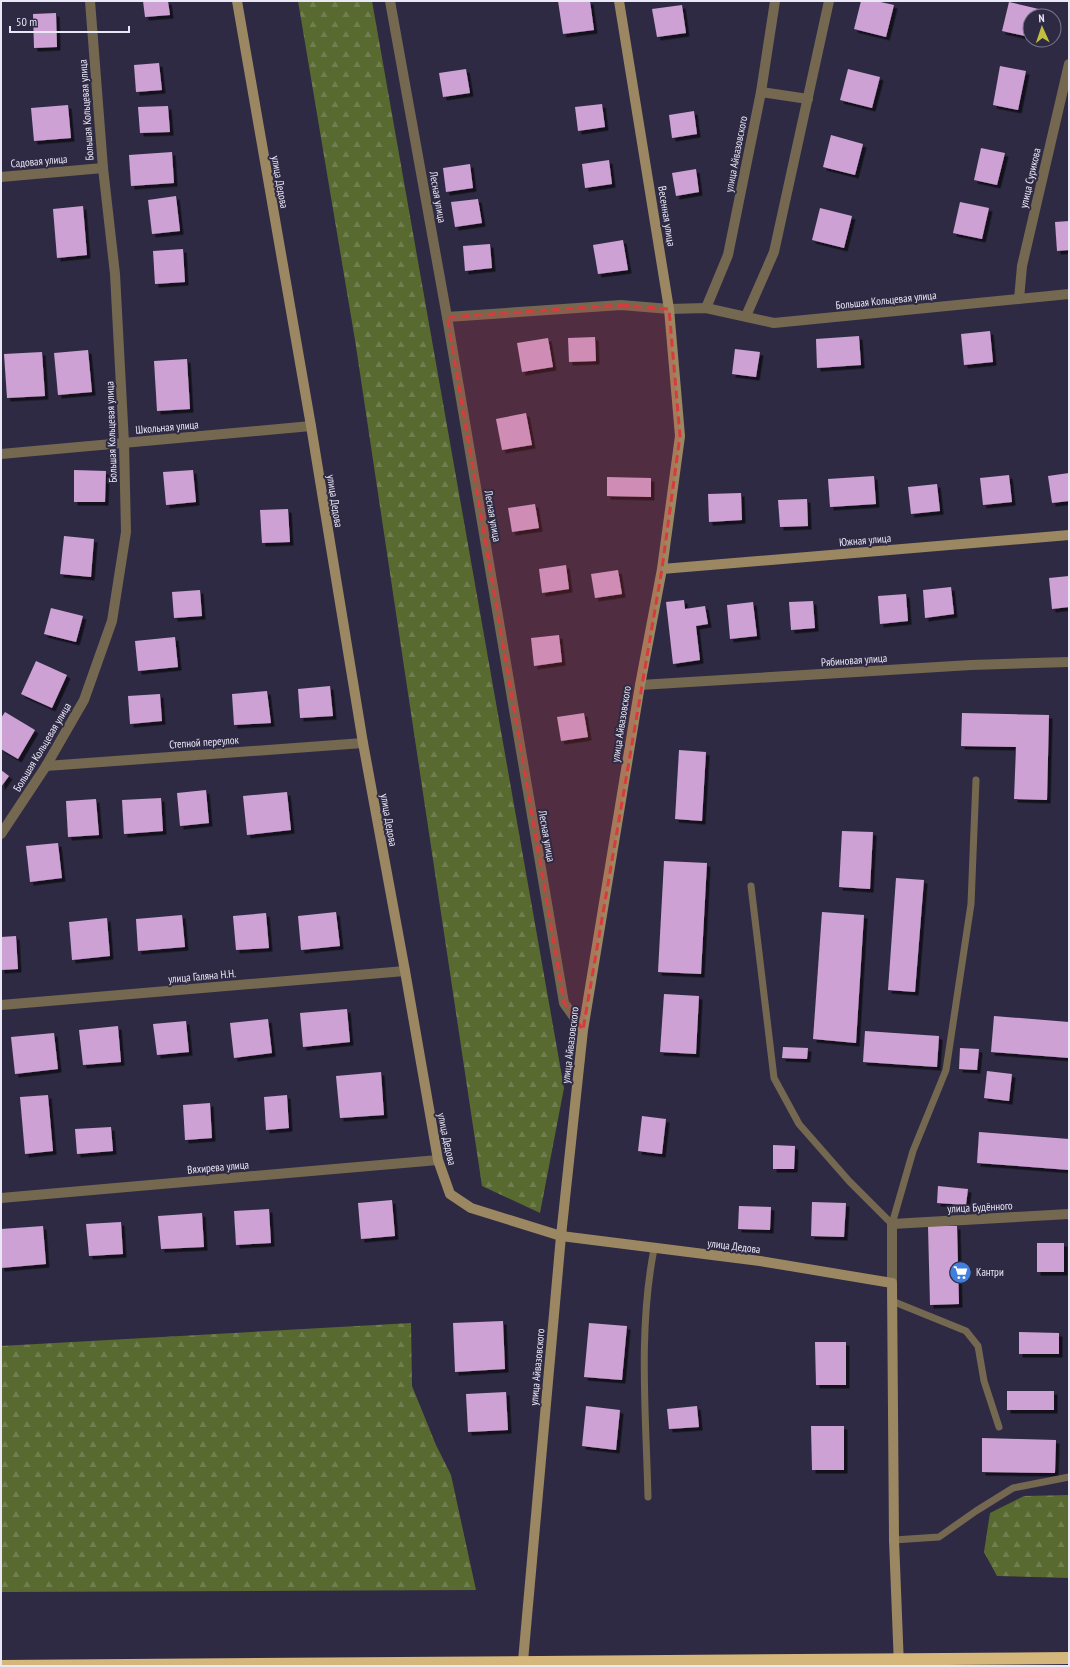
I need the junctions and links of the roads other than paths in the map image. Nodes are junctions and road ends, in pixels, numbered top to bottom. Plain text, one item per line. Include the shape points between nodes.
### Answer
1 (90, 1) edge
2 (237, 1) edge
3 (390, 1) edge
4 (619, 1) edge
5 (775, 1) edge
6 (829, 1) edge
7 (1069, 64) edge
8 (761, 92) junction
9 (808, 99) junction
10 (103, 168) junction
11 (1, 176) edge
12 (1069, 294) edge
13 (1019, 299) junction
14 (706, 308) junction
15 (669, 309) junction
16 (746, 316) junction
17 (447, 317) junction
18 (311, 426) junction
19 (680, 436) joint
20 (124, 443) junction
21 (1, 454) edge
22 (1069, 534) edge
23 (662, 569) junction
24 (1069, 662) edge
25 (640, 685) junction
26 (363, 743) junction
27 (46, 766) junction
28 (976, 780) dead end
29 (1, 834) edge
30 (751, 886) dead end
31 (405, 971) junction
32 (1, 1006) edge
33 (583, 1030) junction
34 (438, 1160) junction
35 (1, 1198) edge
36 (1069, 1214) edge
37 (892, 1224) junction
38 (561, 1236) junction
39 (654, 1249) junction
40 (892, 1283) junction
41 (892, 1301) junction
42 (999, 1427) dead end
43 (1069, 1477) edge
44 (648, 1497) dead end
45 (894, 1540) junction
46 (1069, 1658) edge
47 (524, 1662) junction
48 (899, 1662) edge
49 (1, 1666) edge

1 - 10 street, Большая Кольцевая улица
2 - 18 street, улица Дедова
3 - 17 street, Лесная улица
4 - 15 street, Весенная улица
5 - 8 street, улица Айвазовского
6 - 9 street
7 - 13 street, улица Сурикова via 1022,266
8 - 9 street
8 - 14 street, улица Айвазовского via 728,255
9 - 16 street via 774,252
10 - 11 street, Садовая улица
10 - 20 street, Большая Кольцевая улица via 115,274
12 - 13 street, Большая Кольцевая улица
13 - 16 street, Большая Кольцевая улица via 774,323
14 - 15 street, Большая Кольцевая улица
14 - 16 street, Большая Кольцевая улица
15 - 17 street, Большая Кольцевая улица via 621,305
15 - 19 street, Весенная улица
17 - 33 street, Лесная улица via 564,1003
18 - 20 street, Школьная улица
18 - 26 street, улица Дедова
19 - 23 street, улица Айвазовского
20 - 21 street, Школьная улица
20 - 27 street, Большая Кольцевая улица via 126,532 112,622 84,700
22 - 23 street, Южная улица
23 - 25 street, улица Айвазовского
24 - 25 street, Рябиновая улица via 972,665
25 - 33 street, улица Айвазовского
26 - 27 street, Степной переулок
26 - 31 street, улица Дедова
27 - 29 street, Большая Кольцевая улица
28 - 37 lane via 971,904 946,1070 913,1151
30 - 37 lane via 774,1078 798,1124 848,1181
31 - 32 street, улица Галяна Н.Н.
31 - 34 street, улица Дедова
33 - 38 street, улица Айвазовского
34 - 35 street, Вяхирева улица
34 - 38 street, улица Дедова via 450,1194 471,1208
36 - 37 street, улица Будённого
37 - 40 street
38 - 39 street, улица Дедова
38 - 47 street, улица Айвазовского
39 - 40 street, улица Дедова via 760,1261
39 - 44 lane via 644,1336
40 - 41 street
41 - 42 lane via 966,1330 978,1346 984,1381
41 - 45 street
43 - 45 lane via 1014,1488 939,1537
45 - 48 street
46 - 48 highway
47 - 48 highway
47 - 49 highway

